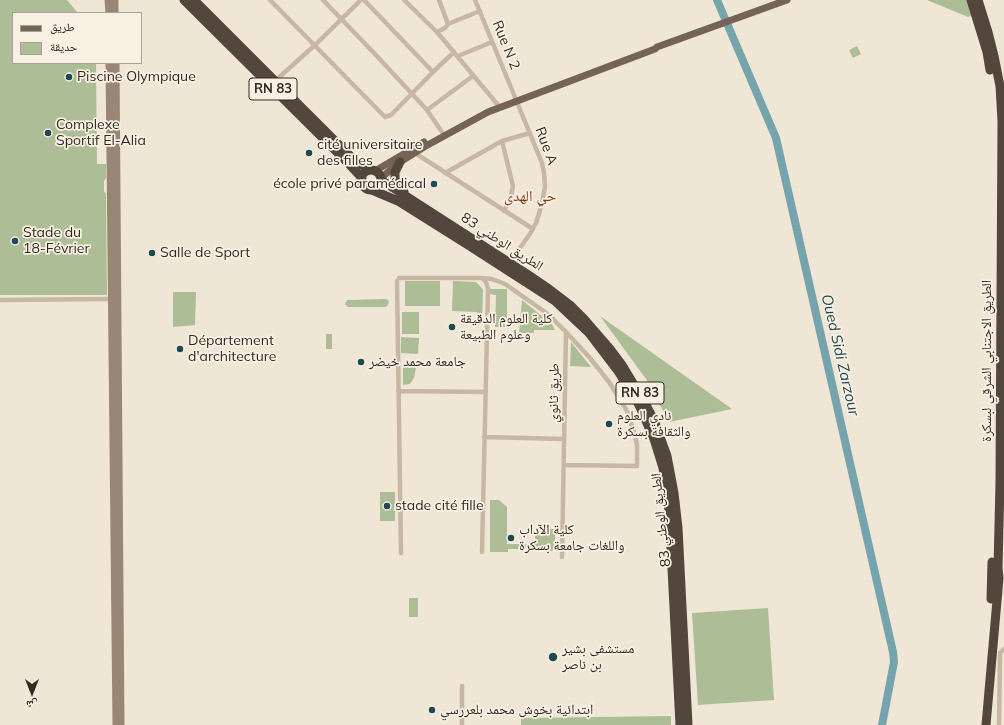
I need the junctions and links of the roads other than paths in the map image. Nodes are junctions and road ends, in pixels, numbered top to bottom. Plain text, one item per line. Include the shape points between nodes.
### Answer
1 (108, 0) edge
2 (115, 0) edge
3 (184, 0) edge
4 (194, 0) edge
5 (270, 0) edge
6 (322, 0) edge
7 (362, 0) edge
8 (404, 0) edge
9 (439, 0) edge
10 (475, 0) edge
11 (787, 0) edge
12 (971, 0) edge
13 (978, 0) edge
14 (480, 11) junction
15 (108, 12) edge
16 (115, 12) edge
17 (342, 19) junction
18 (448, 24) junction
19 (437, 32) junction
20 (492, 42) junction
21 (315, 45) junction
22 (454, 52) junction
23 (458, 56) junction
24 (109, 64) edge
25 (116, 64) edge
26 (432, 72) junction
27 (473, 76) junction
28 (275, 81) junction
29 (412, 94) junction
30 (516, 100) junction
31 (498, 105) junction
32 (427, 110) junction
33 (442, 132) junction
34 (530, 133) junction
35 (502, 141) junction
36 (415, 153) junction
37 (400, 162) junction
38 (445, 173) junction
39 (377, 175) junction
40 (362, 178) junction
41 (372, 190) junction
42 (407, 196) junction
43 (504, 212) junction
44 (533, 229) junction
45 (1000, 247) edge
46 (509, 263) junction
47 (482, 278) junction
48 (115, 298) junction
49 (0, 300) edge
50 (566, 332) junction
51 (398, 391) junction
52 (486, 392) junction
53 (484, 437) junction
54 (564, 439) junction
55 (564, 465) junction
56 (999, 482) edge
57 (482, 552) dead end
58 (401, 553) dead end
59 (562, 557) dead end
60 (998, 577) edge
61 (1004, 649) edge
62 (462, 686) dead end
63 (116, 725) edge
64 (121, 725) edge
65 (462, 725) edge
66 (680, 725) edge
67 (688, 725) edge
68 (980, 725) edge
69 (986, 725) edge
70 (999, 725) edge

1 - 15 main road
2 - 16 main road
3 - 40 highway, RN 83
4 - 28 highway, RN 83
5 - 21 street
6 - 17 street
7 - 17 street
7 - 26 street
8 - 19 street
9 - 18 street
10 - 14 street, Rue N 2
11 - 30 main road
12 - 45 highway, الطريق الاجتنابي الشرقي لبسكرة via 993,82
13 - 45 highway, الطريق الاجتنابي الشرقي لبسكرة via 1000,86
14 - 18 street
14 - 20 street, Rue N 2
17 - 21 street
17 - 29 street
18 - 19 street
19 - 22 street
20 - 23 street
20 - 30 street, Rue N 2
21 - 28 street
21 - 29 street via 384,116 390,116
22 - 23 street
22 - 26 street
23 - 27 street
24 - 48 main road
25 - 48 main road
26 - 29 street
27 - 31 street
27 - 32 street
28 - 39 highway, RN 83 via 353,158
29 - 32 street
30 - 31 main road
30 - 34 street, Rue A
30 - 36 main road via 467,123
31 - 33 main road
32 - 33 street
33 - 39 main road
34 - 35 street
34 - 44 street, Rue A via 542,163 545,186
35 - 38 street
35 - 43 street via 513,186
36 - 37 main road
36 - 38 street
37 - 39 main road
37 - 42 highway via 395,179
38 - 43 street
39 - 40 highway via 365,172
39 - 41 highway via 380,186
39 - 42 highway, الطريق الوطني 83 / RN 83
40 - 41 highway via 363,186
41 - 66 highway, الطريق الوطني 83 / RN 83 via 398,201 555,301 588,333 618,371 639,405 663,468 669,510
42 - 46 highway, الطريق الوطني 83 / RN 83
43 - 44 street
44 - 46 street, Rue A
45 - 56 highway, الطريق الاجتنابي الشرقي لبسكرة
46 - 67 highway, الطريق الوطني 83 / RN 83 via 550,289 570,305 598,334 622,365 654,420 667,456 674,493
47 - 50 street via 505,284 548,314
47 - 51 street via 398,280
47 - 52 street via 488,289
48 - 49 street
48 - 63 main road
48 - 64 main road
50 - 54 street, طريق ثانوي
50 - 55 street via 609,382 627,411 637,445 637,466
51 - 52 street
51 - 58 street
52 - 53 street
53 - 54 street
53 - 57 street
54 - 55 street, طريق ثانوي
55 - 59 street, طريق ثانوي
56 - 60 highway, الطريق الاجتنابي الشرقي لبسكرة
60 - 68 highway, الطريق الاجتنابي الشرقي لبسكرة via 990,620
60 - 69 highway, الطريق الاجتنابي الشرقي لبسكرة
61 - 70 street via 1000,653
62 - 65 street

